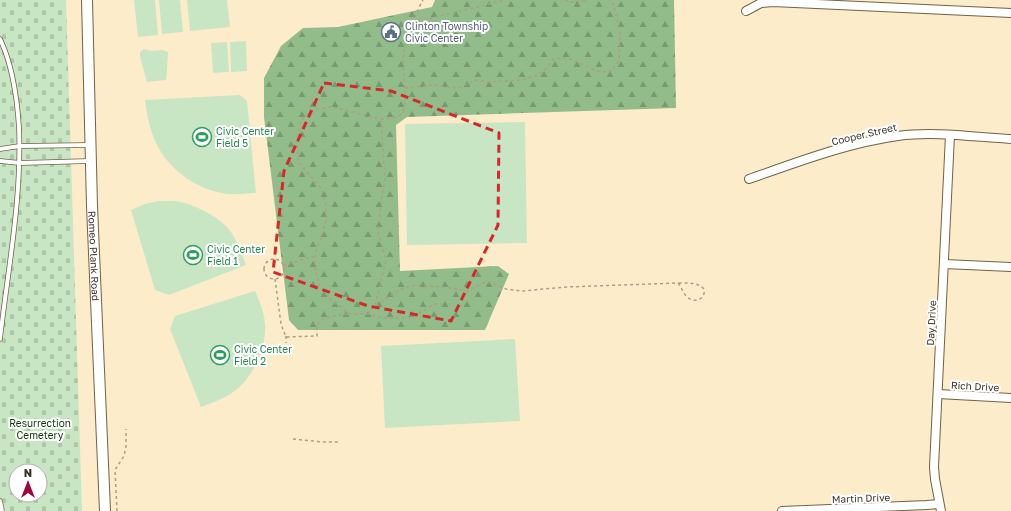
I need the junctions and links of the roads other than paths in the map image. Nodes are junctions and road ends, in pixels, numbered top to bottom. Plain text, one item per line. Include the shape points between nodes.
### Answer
1 (87, 0) edge
2 (902, 4) edge
3 (746, 11) dead end
4 (1011, 13) edge
5 (0, 39) edge
6 (950, 135) junction
7 (1011, 140) edge
8 (91, 145) junction
9 (20, 146) junction
10 (0, 149) edge
11 (0, 161) edge
12 (91, 161) junction
13 (20, 163) junction
14 (749, 179) dead end
15 (944, 264) junction
16 (1011, 267) edge
17 (1, 327) edge
18 (0, 339) edge
19 (938, 394) junction
20 (1011, 398) edge
21 (0, 501) edge
22 (940, 507) edge
23 (2, 511) edge
24 (105, 511) edge
25 (782, 511) edge
26 (802, 511) edge

1 - 8 street, Romeo Plank Road
2 - 3 street via 773,2 761,3
2 - 4 street
5 - 9 lane via 6,50 15,87
6 - 7 street, Cooper Street
6 - 14 street, Cooper Street via 900,136 876,140 822,154
6 - 15 street, Day Drive
8 - 9 lane
8 - 12 street, Romeo Plank Road
9 - 10 lane
9 - 13 lane
11 - 13 lane
12 - 13 lane
12 - 24 street, Romeo Plank Road
13 - 17 lane
15 - 16 street
15 - 19 street, Day Drive
17 - 18 lane
19 - 20 street, Rich Drive
19 - 22 street, Day Drive via 934,466
21 - 23 lane
22 - 26 street, Martin Drive
25 - 26 street, Martin Drive

